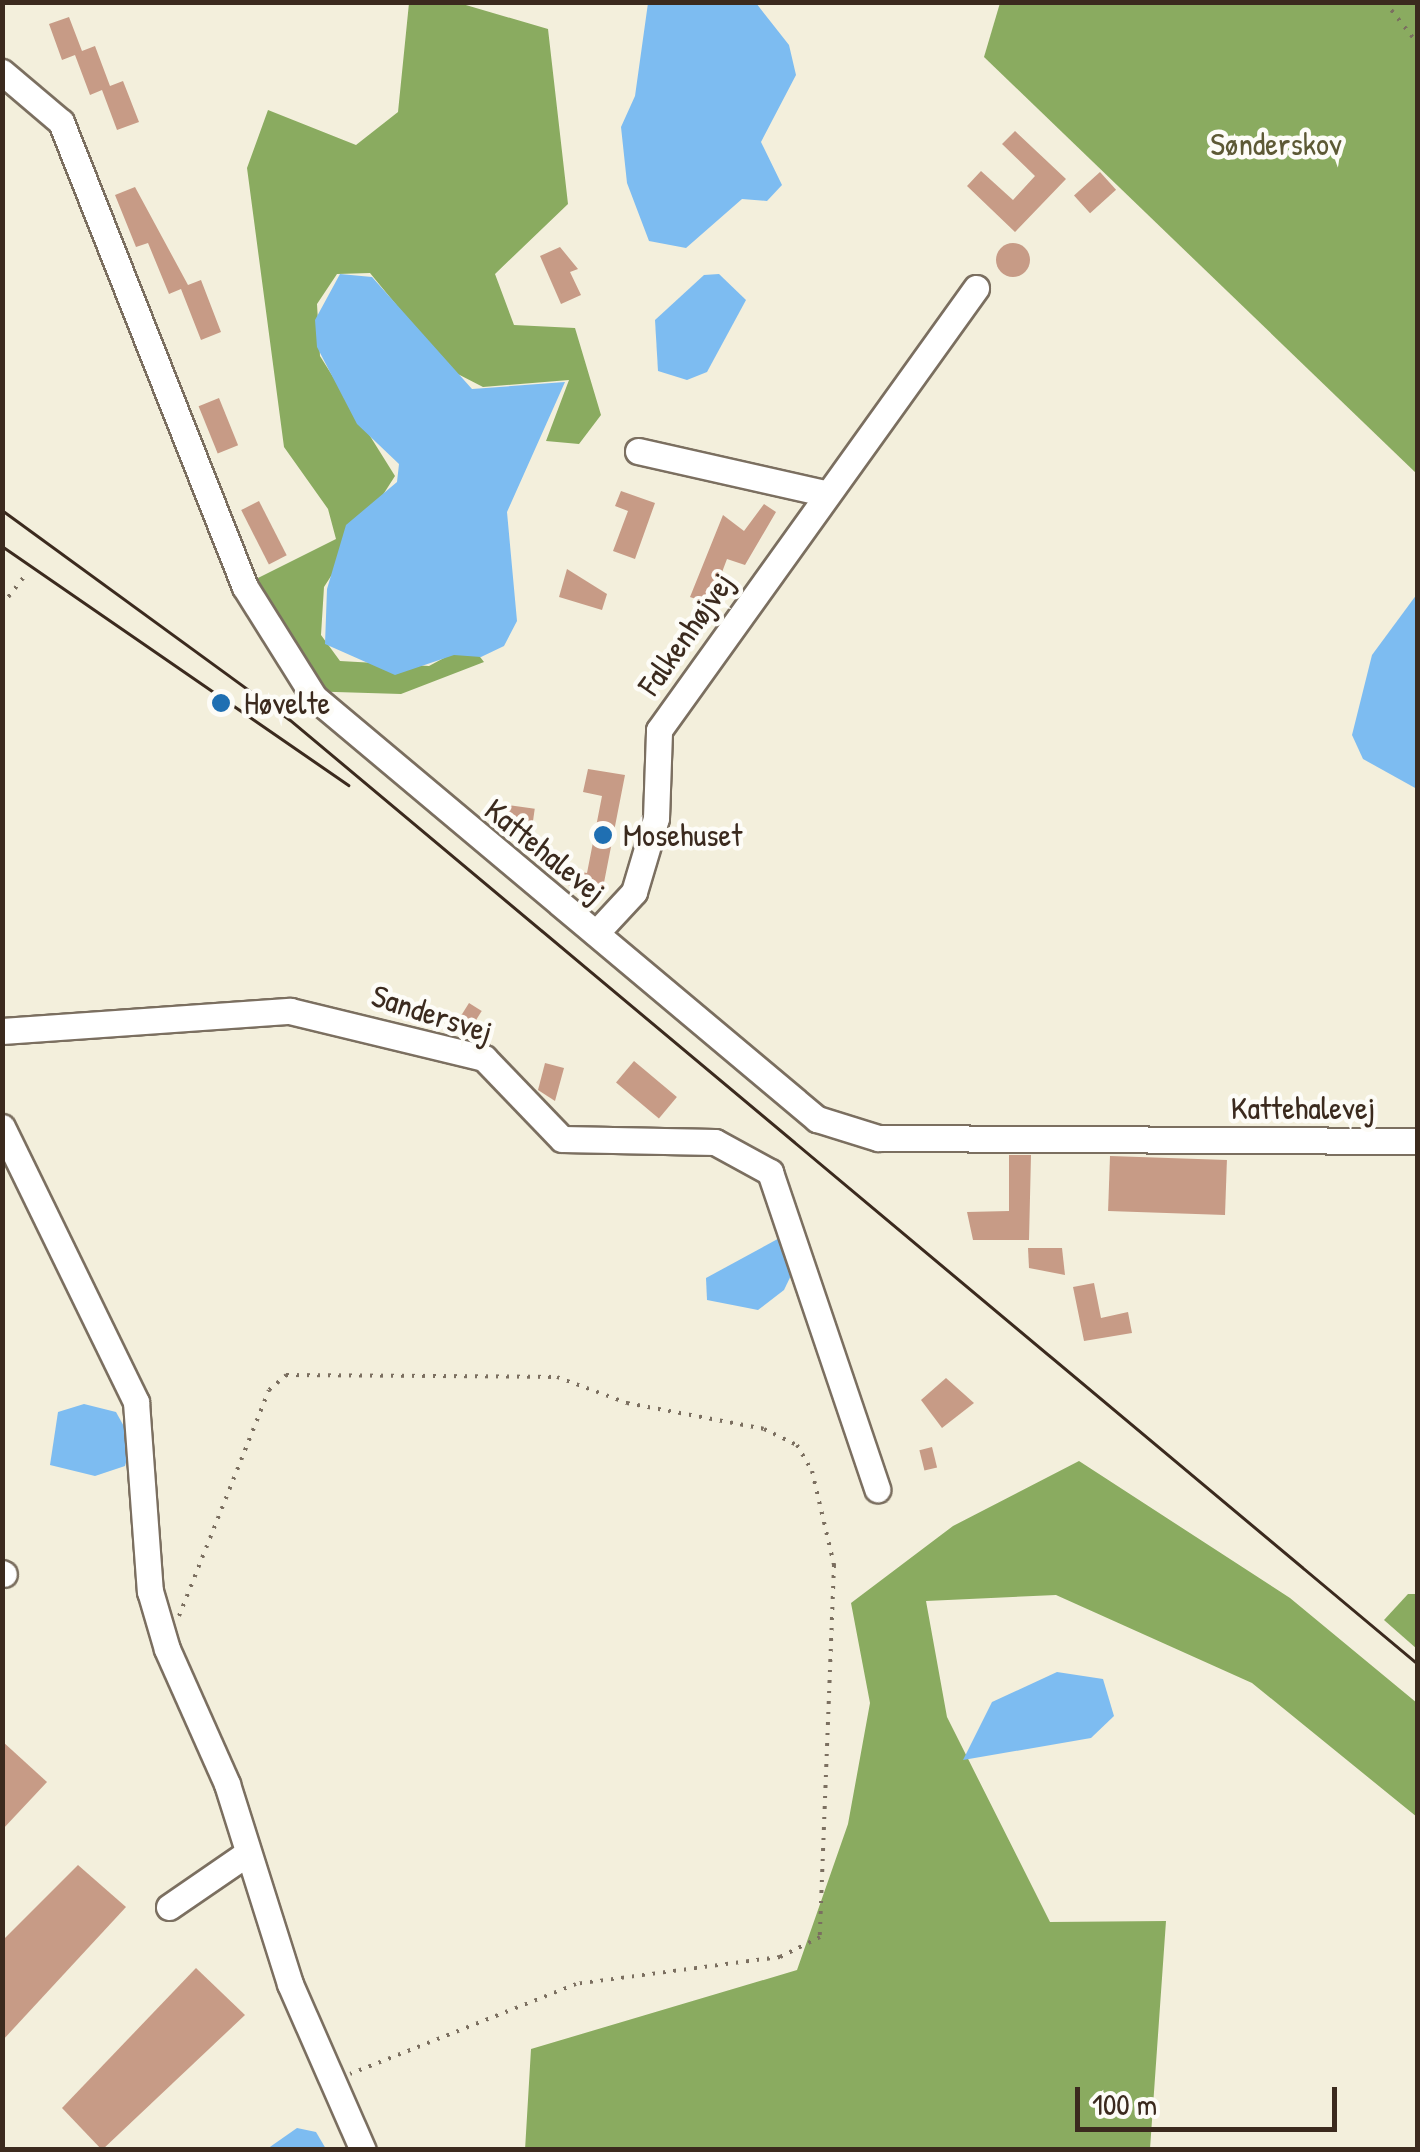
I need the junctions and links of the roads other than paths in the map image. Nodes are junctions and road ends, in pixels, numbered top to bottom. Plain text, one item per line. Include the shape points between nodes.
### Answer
1 (2, 72) edge
2 (976, 288) dead end
3 (638, 451) dead end
4 (825, 493) junction
5 (596, 933) junction
6 (2, 1031) edge
7 (2, 1127) edge
8 (1418, 1141) edge
9 (878, 1488) dead end
10 (246, 1854) junction
11 (170, 1907) dead end
12 (363, 2150) edge

1 - 5 street, Kattehalevej via 61,122 272,640 314,697
2 - 4 street, Falkenhøjvej
3 - 4 street
4 - 5 street, Falkenhøjvej via 660,730 656,818 634,892
5 - 8 street, Kattehalevej via 844,1133
6 - 9 street, Sandersvej via 290,1011 484,1058 562,1139 715,1142 770,1172
7 - 10 street via 136,1402 150,1591 167,1649 227,1784
10 - 11 street
10 - 12 street via 290,1984

